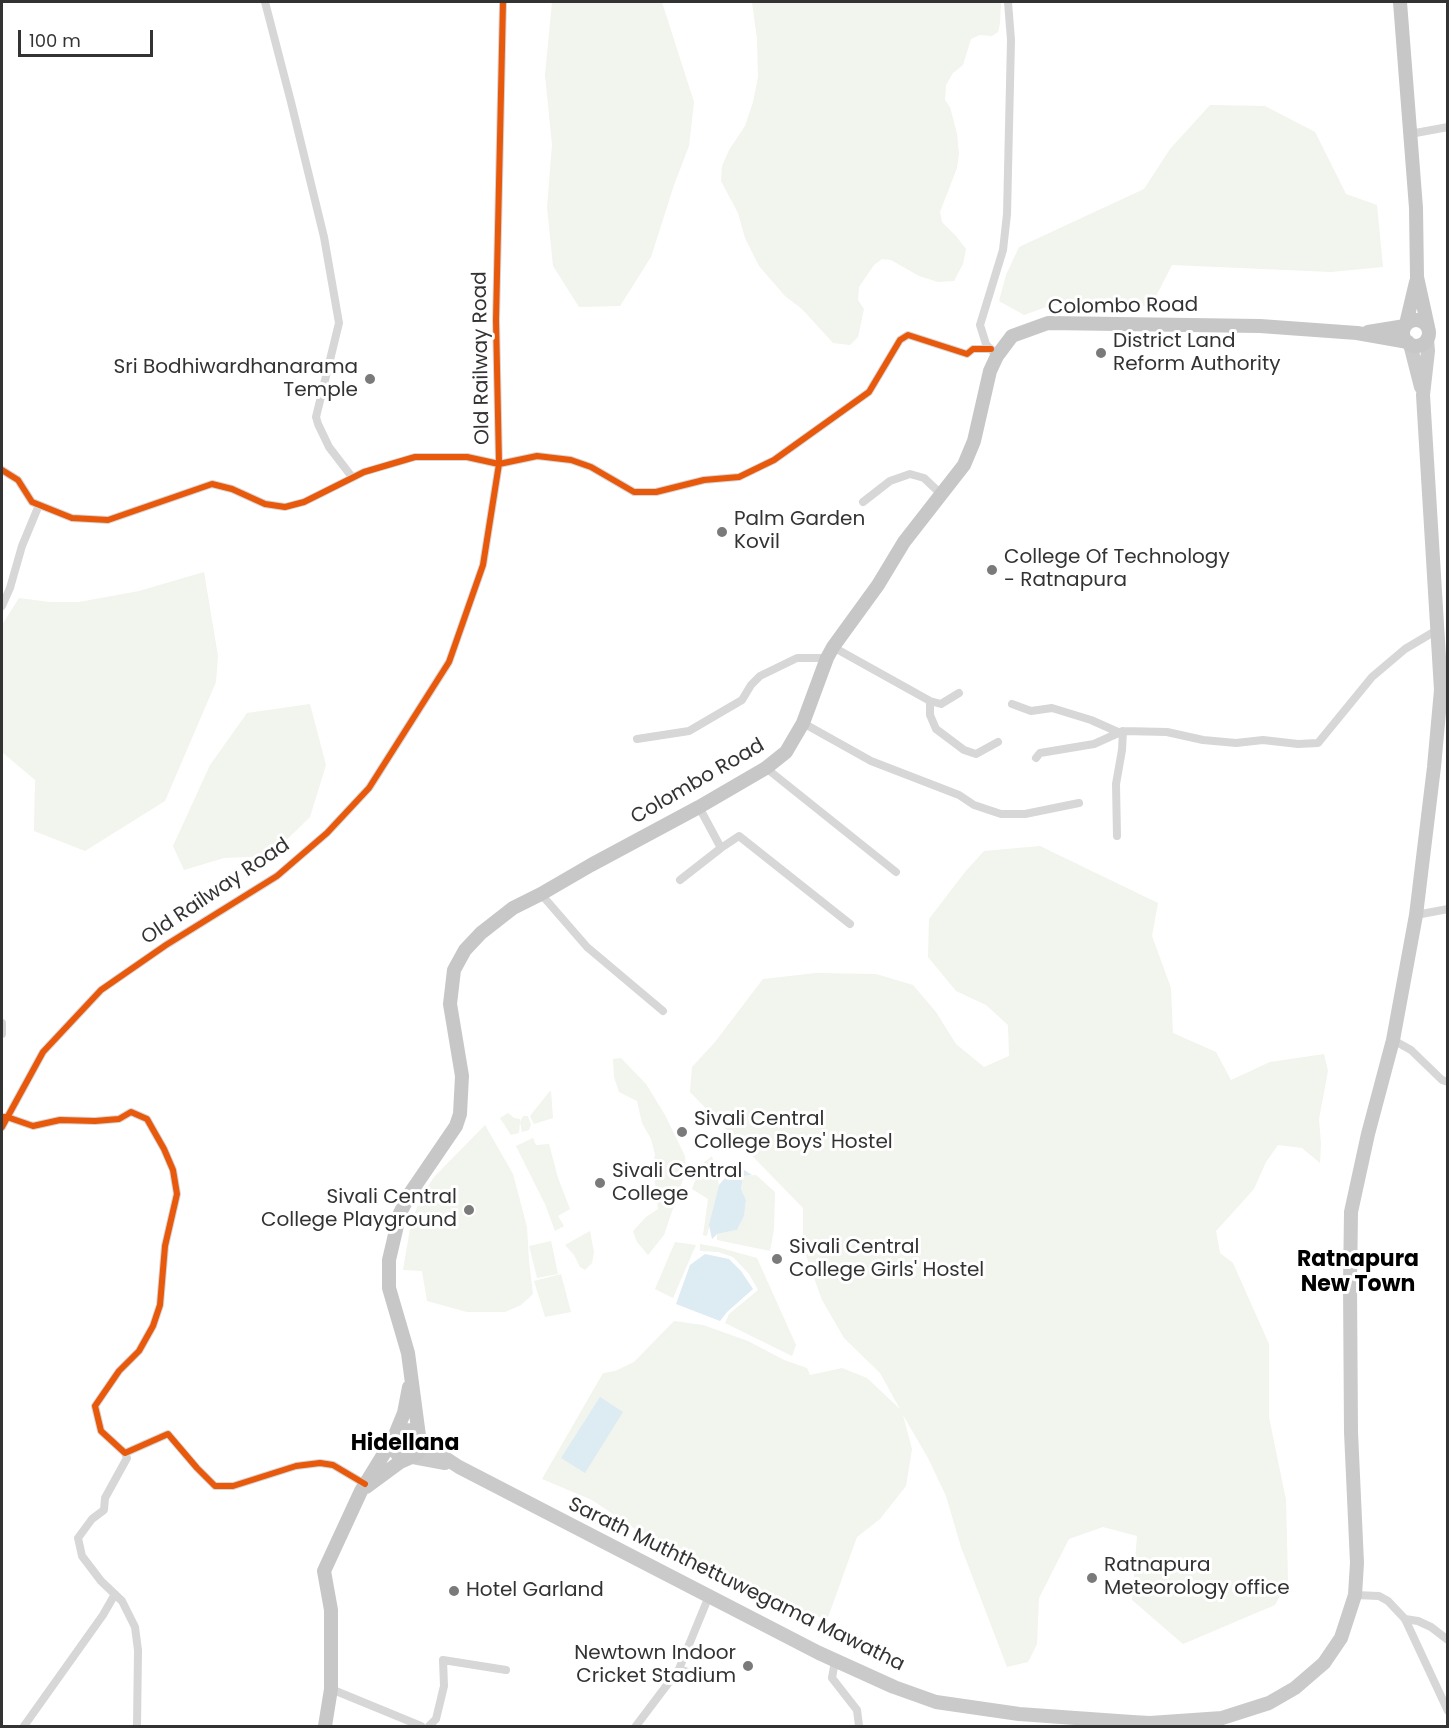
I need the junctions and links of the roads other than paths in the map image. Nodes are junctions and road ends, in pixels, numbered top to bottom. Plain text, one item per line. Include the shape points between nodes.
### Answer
1 (265, 2) edge
2 (503, 2) edge
3 (1008, 2) edge
4 (1400, 2) edge
5 (1448, 127) edge
6 (1410, 134) junction
7 (1418, 277) junction
8 (1405, 325) junction
9 (1357, 333) junction
10 (1428, 333) junction
11 (1409, 343) junction
12 (994, 352) junction
13 (1423, 395) junction
14 (499, 464) junction
15 (2, 470) edge
16 (352, 477) junction
17 (941, 494) junction
18 (863, 502) dead end
19 (39, 506) junction
20 (2, 606) edge
21 (1437, 630) junction
22 (830, 653) junction
23 (959, 693) dead end
24 (930, 701) junction
25 (1012, 704) dead end
26 (803, 723) junction
27 (1120, 732) junction
28 (637, 739) dead end
29 (999, 742) dead end
30 (1036, 758) dead end
31 (766, 768) junction
32 (1079, 803) dead end
33 (699, 807) junction
34 (1117, 836) dead end
35 (721, 848) junction
36 (896, 872) dead end
37 (680, 880) dead end
38 (541, 894) junction
39 (1448, 909) edge
40 (1416, 915) junction
41 (850, 924) dead end
42 (663, 1011) dead end
43 (2, 1023) edge
44 (2, 1034) edge
45 (1394, 1040) junction
46 (1448, 1082) edge
47 (4, 1117) edge
48 (2, 1127) edge
49 (411, 1376) junction
50 (394, 1437) junction
51 (419, 1437) junction
52 (125, 1453) junction
53 (411, 1458) junction
54 (459, 1467) junction
55 (363, 1488) junction
56 (115, 1594) junction
57 (1355, 1595) junction
58 (709, 1596) junction
59 (1405, 1619) junction
60 (1448, 1640) edge
61 (835, 1660) junction
62 (679, 1669) junction
63 (506, 1670) dead end
64 (709, 1679) dead end
65 (331, 1689) junction
66 (1448, 1711) edge
67 (24, 1726) edge
68 (137, 1726) edge
69 (325, 1726) edge
70 (421, 1726) edge
71 (429, 1726) edge
72 (636, 1726) edge
73 (859, 1726) edge

1 - 16 street via 324,237 339,323 316,417 329,447
2 - 14 street, Old Railway Road via 496,320
3 - 12 street via 1011,40 1007,214 1003,250 980,325 986,344
4 - 6 highway
5 - 6 street
6 - 7 highway
7 - 8 highway
7 - 10 highway
8 - 9 highway, Colombo Road
8 - 10 highway via 1422,321
8 - 11 highway via 1403,333
9 - 11 highway, Colombo Road
9 - 12 highway, Colombo Road via 1260,326 1048,323 1012,336
10 - 11 highway via 1422,345
10 - 13 main road
11 - 13 main road
12 - 14 street via 973,349 967,354 908,335 900,340 868,392 774,460 739,477 704,480 656,492 634,492 571,460 537,456
12 - 17 highway, Colombo Road via 974,441 964,465
13 - 21 main road, Sarath Muththettuwegama Mawatha
14 - 16 street via 467,457 415,457
14 - 47 street, Old Railway Road via 483,566 449,662 369,788 327,833 277,876 101,990 43,1052
15 - 19 street via 18,480
16 - 19 street via 304,502 285,507 265,504 212,484 108,520 72,518
17 - 18 street via 924,478 910,474 890,481
17 - 22 highway, Colombo Road
19 - 20 street
21 - 27 street via 1405,649 1372,677 1318,743 1236,743 1167,732
21 - 40 main road, Sarath Muththettuwegama Mawatha via 1441,690
22 - 24 street
22 - 26 highway, Colombo Road
22 - 28 street via 797,658 760,676 742,700 689,731
23 - 24 street via 941,704
24 - 29 street via 936,729 964,750 976,754
25 - 27 street via 1031,711 1052,708
26 - 31 highway, Colombo Road via 786,752
26 - 32 street via 871,761 1001,814 1024,814
27 - 30 street via 1094,744 1040,753
27 - 34 street
31 - 33 highway, Colombo Road
31 - 36 street
33 - 35 street
33 - 38 highway, Colombo Road
35 - 37 street
35 - 41 street via 739,836
38 - 42 street via 587,947
38 - 49 highway, Colombo Road via 513,908 481,933 454,970 450,1004 462,1076 460,1113 456,1126 400,1213 389,1260 389,1288
39 - 40 street
40 - 45 main road, Sarath Muththettuwegama Mawatha
43 - 44 street
45 - 46 street via 1412,1050
45 - 57 main road, Sarath Muththettuwegama Mawatha via 1351,1212
47 - 48 street, Old Railway Road
47 - 52 street via 33,1126 60,1120 119,1119 131,1112 147,1119 173,1170 177,1194 165,1246 160,1305 153,1326 139,1351 118,1371 94,1406 102,1431
49 - 50 highway, Colombo Road via 404,1413
49 - 51 highway, Colombo Road
50 - 51 highway via 407,1429
50 - 53 highway via 396,1453
50 - 55 highway, Colombo Road
51 - 53 highway via 421,1449
51 - 54 main road
52 - 55 street via 168,1434 215,1486 233,1486 320,1463 333,1465
52 - 56 street via 127,1458 105,1498 104,1510 78,1538 82,1556
53 - 54 main road
53 - 55 highway, Colombo Road
54 - 58 main road, Sarath Muththettuwegama Mawatha
55 - 65 highway, Colombo Road via 324,1571 331,1610
56 - 67 street
56 - 68 street via 135,1627
57 - 59 street via 1388,1600
57 - 61 main road, Sarath Muththettuwegama Mawatha via 1341,1638 1324,1663 1295,1688 1269,1703 1222,1718 1150,1723 1009,1713 936,1702
58 - 61 main road, Sarath Muththettuwegama Mawatha
58 - 62 street
59 - 60 street via 1431,1627
59 - 66 street
61 - 73 street via 832,1678 857,1710
62 - 64 street
62 - 72 street
63 - 71 street via 443,1660 444,1686 436,1719
65 - 69 highway, Colombo Road
65 - 70 street

